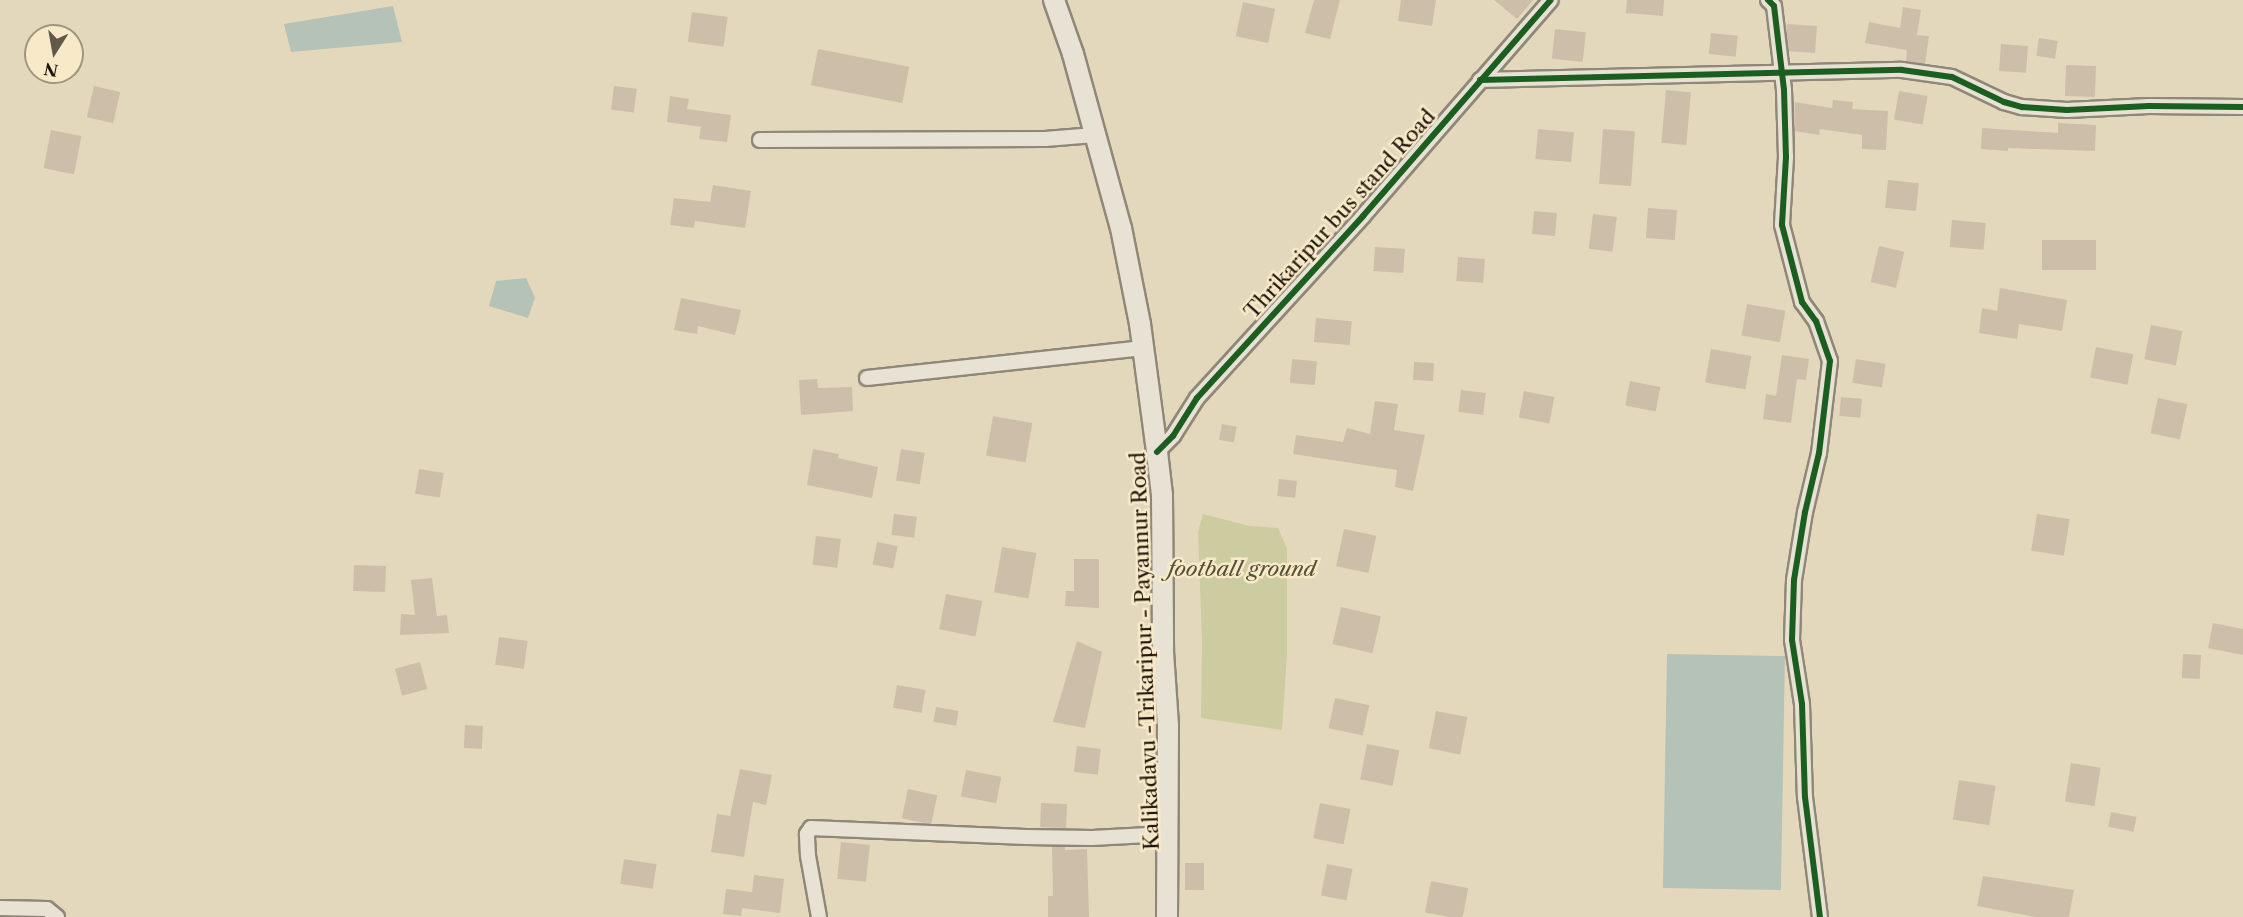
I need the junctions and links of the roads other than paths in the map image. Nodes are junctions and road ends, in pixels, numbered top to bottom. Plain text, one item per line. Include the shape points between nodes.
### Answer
1 (1054, 0) edge
2 (1551, 0) edge
3 (1768, 0) edge
4 (1782, 72) junction
5 (1480, 80) junction
6 (2243, 107) edge
7 (1095, 135) junction
8 (760, 140) dead end
9 (1143, 348) junction
10 (867, 378) dead end
11 (1157, 452) junction
12 (1167, 834) junction
13 (0, 908) edge
14 (57, 917) edge
15 (819, 917) edge
16 (1167, 917) edge
17 (1820, 917) edge

1 - 7 main road, Kalikadavu -Trikaripur - Payannur Road
2 - 5 street, Thrikaripur bus stand Road
3 - 4 street via 1774,6
4 - 5 street
4 - 6 street via 1936,73 2022,107
4 - 17 street via 1786,157 1782,225 1802,302 1816,321 1830,361 1820,453 1794,580 1792,640 1802,704 1805,797
5 - 11 street, Thrikaripur bus stand Road via 1364,216 1197,398 1173,436
7 - 8 street via 1045,139
7 - 9 main road, Kalikadavu -Trikaripur - Payannur Road via 1121,228
9 - 10 street
9 - 11 main road, Kalikadavu -Trikaripur - Payannur Road
11 - 12 main road, Kalikadavu -Trikaripur - Payannur Road via 1162,495
12 - 15 street via 1026,837 811,828 807,834 808,856
12 - 16 main road, Kalikadavu -Trikaripur - Payannur Road
13 - 14 street via 47,909

